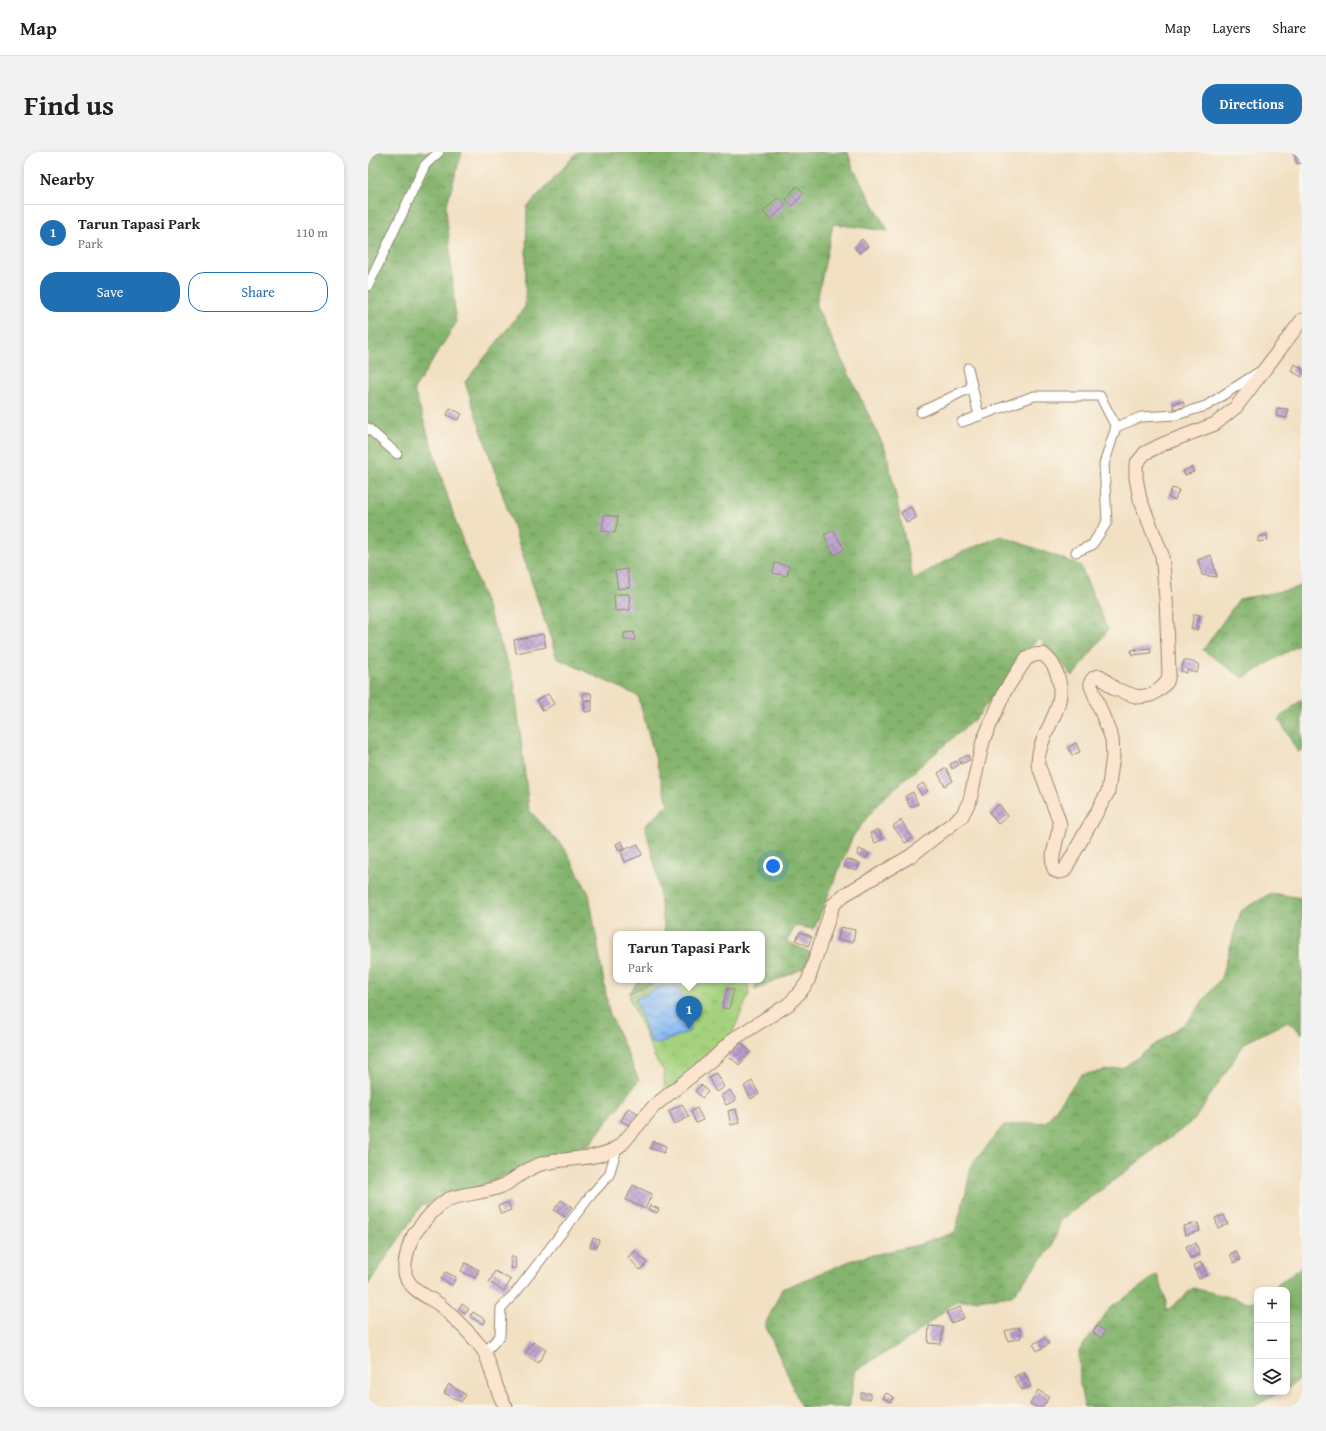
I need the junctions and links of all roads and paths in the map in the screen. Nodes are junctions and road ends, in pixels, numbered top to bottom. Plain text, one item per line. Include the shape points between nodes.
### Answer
1 (439, 152) edge
2 (368, 286) edge
3 (1302, 320) edge
4 (968, 368) dead end
5 (1266, 368) junction
6 (972, 387) junction
7 (921, 412) dead end
8 (979, 416) junction
9 (962, 422) dead end
10 (1116, 427) junction
11 (368, 428) edge
12 (397, 454) dead end
13 (1076, 552) dead end
14 (617, 1148) junction
15 (485, 1352) junction
16 (506, 1407) edge

1 - 2 street via 425,165
3 - 5 main road
4 - 6 street
5 - 10 street via 1206,406 1176,415 1141,418
5 - 14 main road via 1236,407 1216,424 1163,444 1145,453 1136,464 1140,499 1162,555 1169,674 1167,682 1160,690 1151,695 1138,697 1115,689 1100,676 1092,680 1091,686 1112,739 1108,792 1067,868 1061,872 1055,869 1053,864 1053,851 1060,825 1038,762 1042,740 1059,704 1060,685 1055,667 1050,660 1043,654 1034,655 1026,660 1005,691 994,714 983,741 970,800 962,816 912,855 844,895 833,905 808,981 801,992 789,1004 735,1038 654,1106
6 - 7 street
6 - 8 street
8 - 9 street
8 - 10 street via 1034,396 1100,396
10 - 13 street via 1104,464 1107,522 1092,546
11 - 12 street
14 - 15 street via 609,1174 501,1308 500,1336
14 - 15 main road via 594,1157 529,1167 503,1185 449,1200 439,1206 414,1234 407,1251 406,1278 412,1287 440,1305
15 - 16 main road via 497,1391

